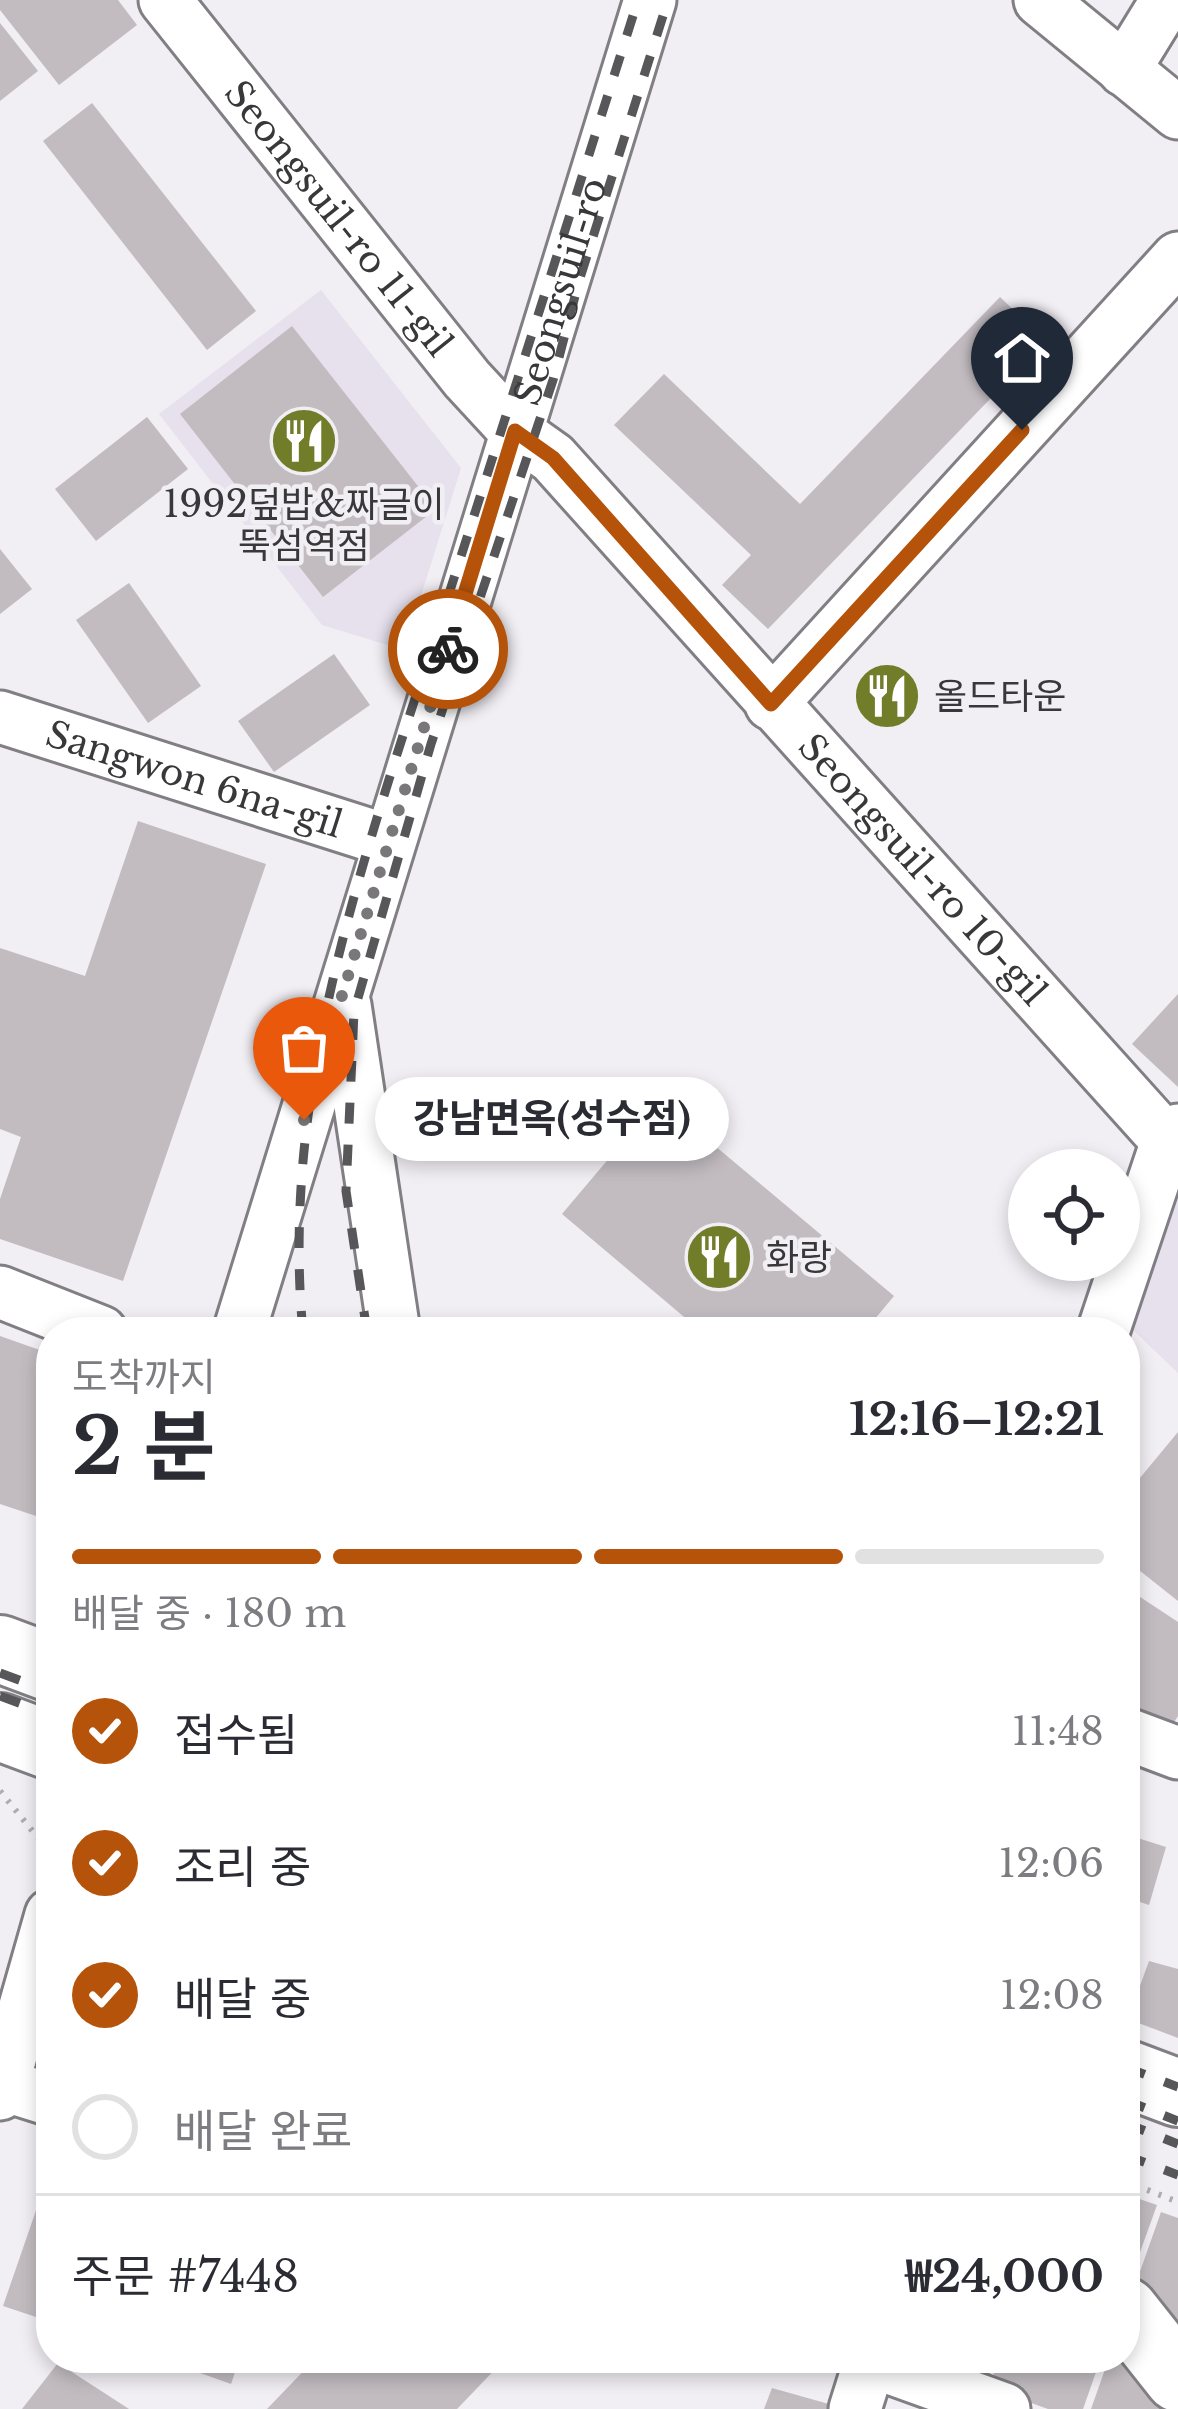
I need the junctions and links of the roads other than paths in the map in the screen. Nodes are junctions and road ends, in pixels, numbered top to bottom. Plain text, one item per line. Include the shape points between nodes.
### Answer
1 (165, 0) edge
2 (650, 0) edge
3 (1040, 0) edge
4 (1167, 0) edge
5 (1124, 70) junction
6 (1178, 113) edge
7 (1178, 258) edge
8 (515, 431) junction
9 (771, 704) junction
10 (0, 717) edge
11 (389, 842) junction
12 (344, 993) junction
13 (1174, 1141) edge
14 (0, 1292) edge
15 (63, 1317) edge
16 (243, 1317) edge
17 (392, 1317) edge
18 (1109, 1317) edge
19 (0, 1649) edge
20 (36, 1662) edge
21 (0, 1726) edge
22 (1140, 1738) edge
23 (36, 1740) edge
24 (1178, 1753) edge
25 (36, 1967) edge
26 (1140, 2079) edge
27 (1, 2088) edge
28 (1178, 2093) edge
29 (36, 2096) edge
30 (1140, 2331) edge
31 (864, 2373) edge
32 (906, 2373) edge
33 (1178, 2378) edge
34 (855, 2409) edge
35 (1004, 2409) edge

1 - 8 street, Seongsuil-ro 11-gil
2 - 8 street, Seongsuil-ro
3 - 5 street
4 - 5 street
5 - 6 street
7 - 9 street
8 - 9 street, Seongsuil-ro 10-gil via 553,458
8 - 11 street, Seongsuil-ro
9 - 13 street, Seongsuil-ro 10-gil
10 - 11 street, Sangwon 6na-gil
11 - 12 street, Seongsuil-ro
12 - 16 street, Seongsuil-ro
12 - 17 street, Seongsuil-ro
13 - 18 street
14 - 15 street
19 - 20 main road
21 - 23 main road
22 - 24 street
25 - 27 street
26 - 28 main road
27 - 29 street
30 - 33 main road
31 - 34 street
32 - 35 street

